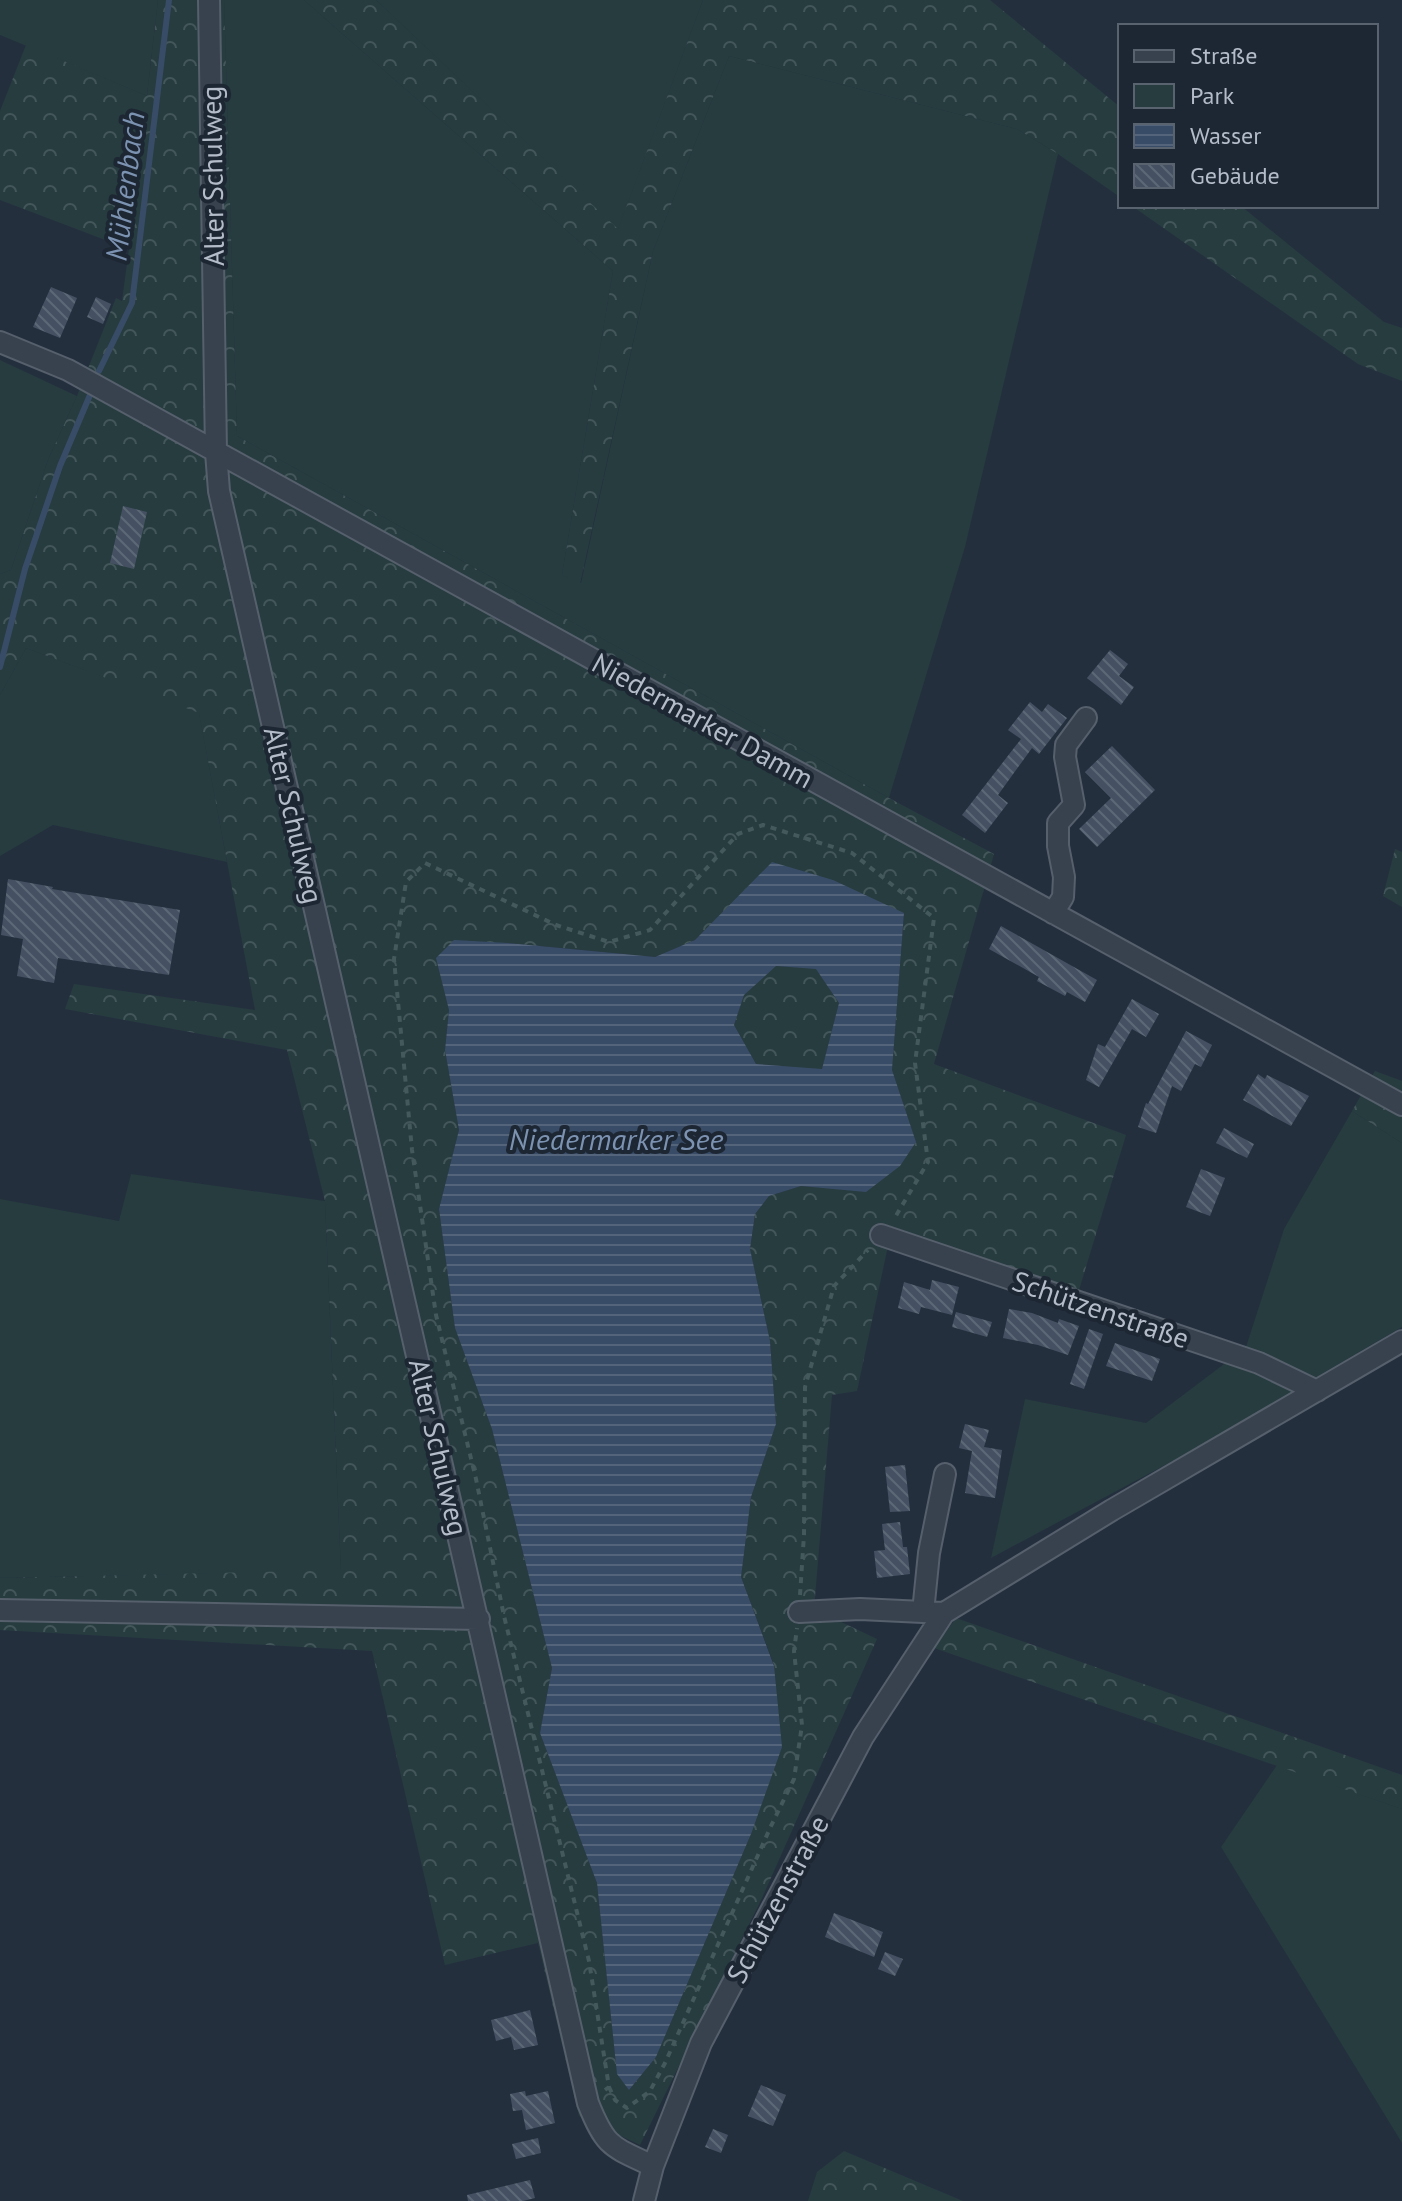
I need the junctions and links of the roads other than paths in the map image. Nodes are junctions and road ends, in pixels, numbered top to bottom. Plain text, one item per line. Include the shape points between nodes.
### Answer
1 (209, 0) edge
2 (0, 342) edge
3 (216, 452) junction
4 (1086, 718) dead end
5 (1053, 913) junction
6 (1402, 1105) edge
7 (881, 1235) road end
8 (1402, 1341) edge
9 (1317, 1391) junction
10 (945, 1474) dead end
11 (0, 1610) edge
12 (799, 1612) road end
13 (923, 1612) junction
14 (944, 1613) junction
15 (479, 1619) junction
16 (653, 2166) junction
17 (644, 2201) edge

1 - 3 street, Alter Schulweg
2 - 3 street, Niedermarker Damm via 68,370
3 - 5 street, Niedermarker Damm
3 - 15 street, Alter Schulweg via 219,491
4 - 5 street via 1066,745 1074,805 1058,823 1063,897
5 - 6 street, Niedermarker Damm
7 - 9 street, Schützenstraße via 1259,1363
8 - 9 street, Schützenstraße
9 - 14 street, Schützenstraße
10 - 13 street
11 - 15 street
12 - 13 street
13 - 14 street
14 - 16 street, Schützenstraße via 855,1750 701,2043
15 - 16 street, Alter Schulweg via 588,2103 611,2146
16 - 17 street, Schützenstraße

